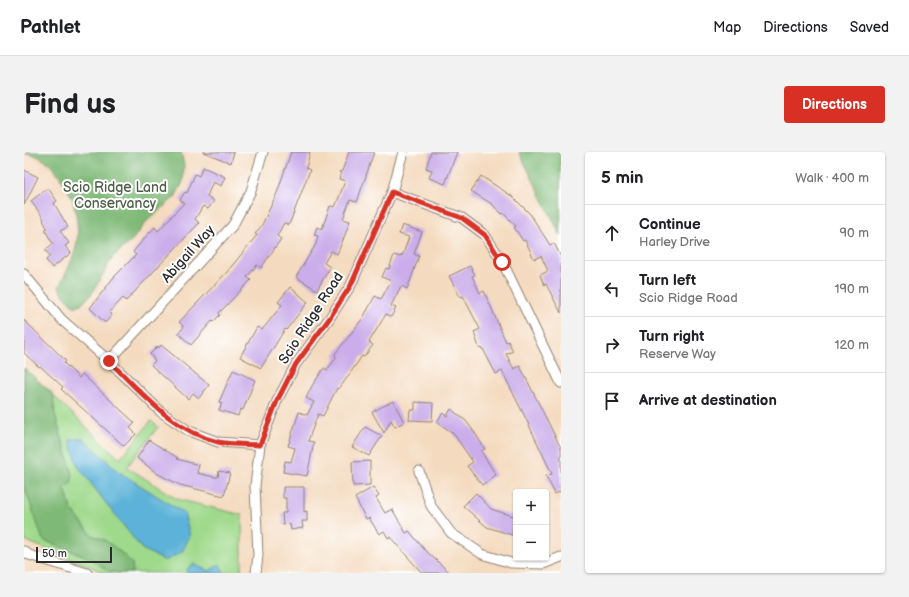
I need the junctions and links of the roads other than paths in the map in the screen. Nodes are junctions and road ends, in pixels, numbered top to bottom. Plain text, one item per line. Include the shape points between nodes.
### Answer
1 (263, 152) edge
2 (403, 152) edge
3 (392, 192) junction
4 (24, 274) edge
5 (109, 361) junction
6 (561, 382) edge
7 (260, 445) junction
8 (419, 471) dead end
9 (24, 551) edge
10 (561, 557) edge
11 (87, 573) edge
12 (256, 573) edge

1 - 5 street, Abigail Way via 250,191 233,225
2 - 3 street, Scio Ridge Road
3 - 6 street via 462,218 485,235 502,262
3 - 7 street, Scio Ridge Road via 351,285 296,364 277,401
4 - 5 street via 62,320
5 - 7 street via 161,412 189,430 218,442
7 - 12 street, Scio Ridge Road via 255,486 258,555
8 - 10 street via 432,506 451,534 482,554 511,563 543,564
9 - 11 street via 29,555

